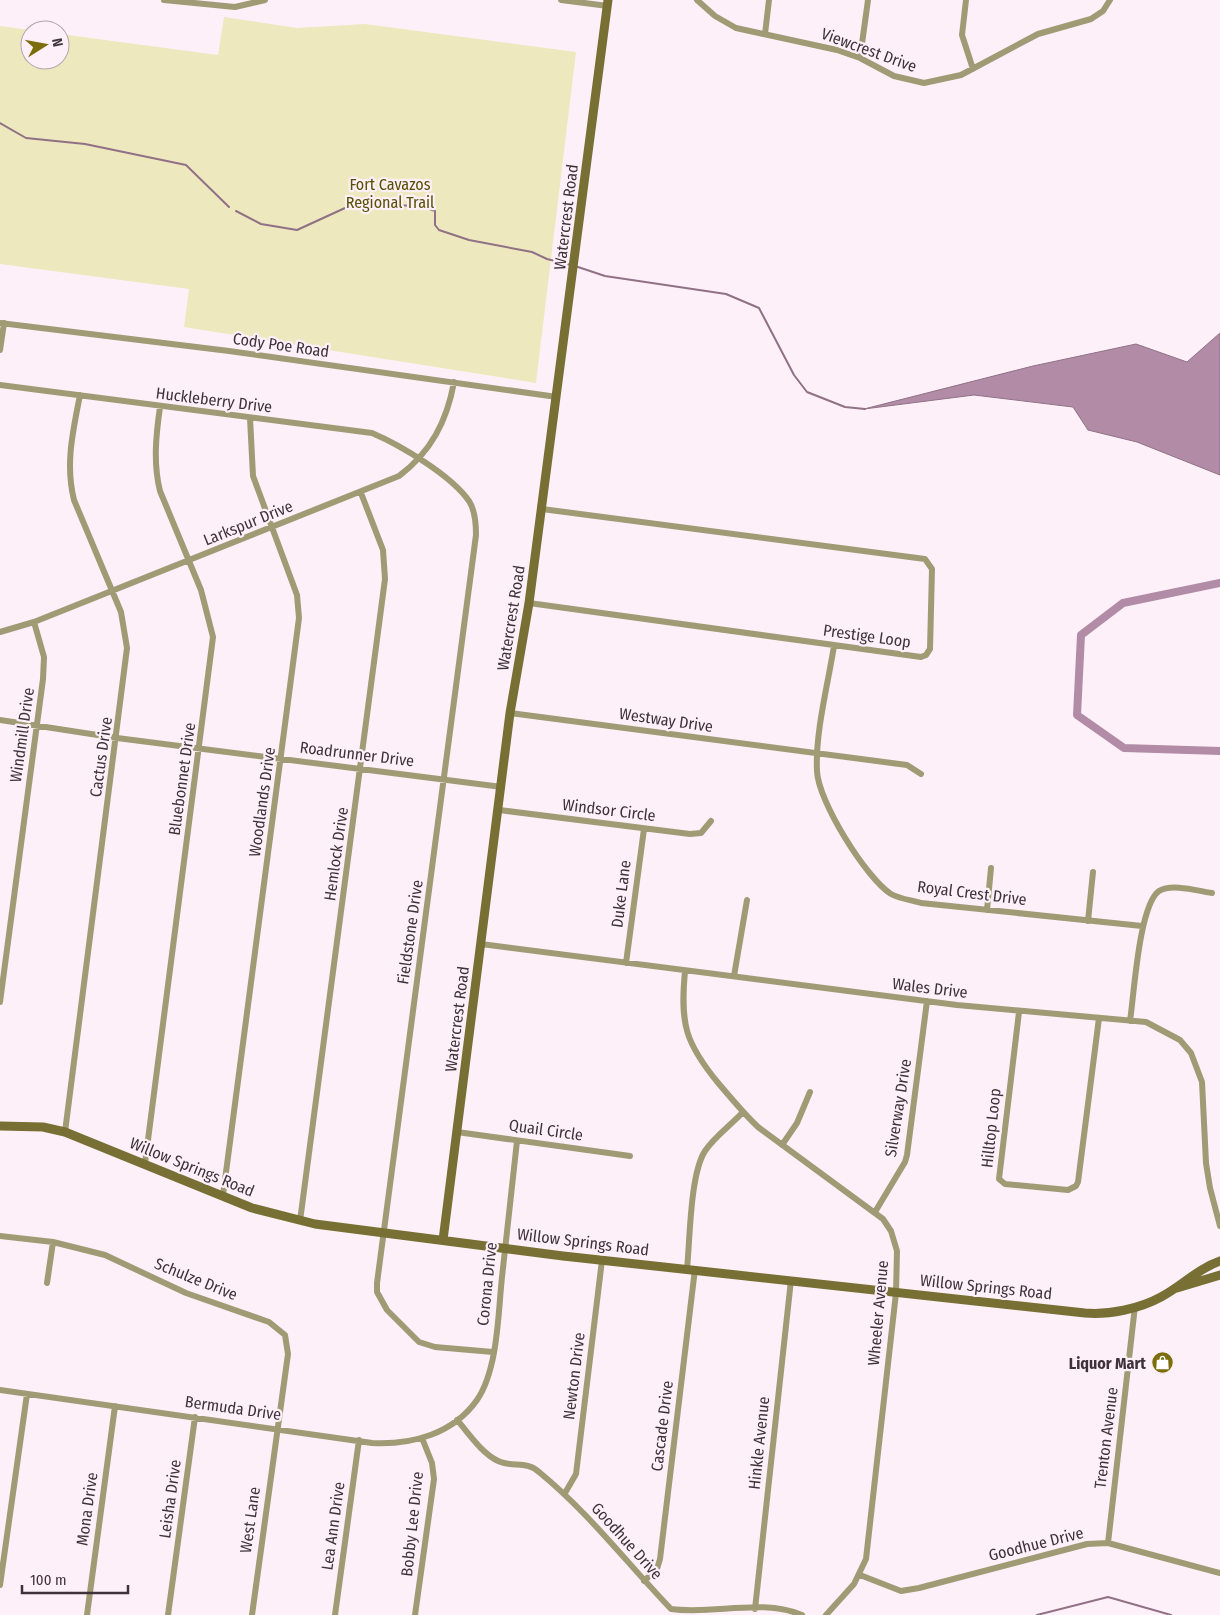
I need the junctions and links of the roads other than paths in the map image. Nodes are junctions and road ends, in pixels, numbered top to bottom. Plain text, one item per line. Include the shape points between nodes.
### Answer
1 (164, 0) edge
2 (265, 0) edge
3 (561, 0) edge
4 (697, 0) edge
5 (769, 0) edge
6 (868, 0) edge
7 (966, 0) edge
8 (1110, 0) edge
9 (177, 1) edge
10 (608, 3) edge
11 (765, 34) junction
12 (860, 58) junction
13 (973, 69) junction
14 (2, 323) edge
15 (0, 350) edge
16 (454, 382) junction
17 (0, 385) edge
18 (80, 395) junction
19 (557, 397) junction
20 (160, 407) junction
21 (250, 418) junction
22 (419, 459) junction
23 (361, 493) junction
24 (542, 509) junction
25 (271, 529) junction
26 (189, 561) junction
27 (112, 590) junction
28 (529, 602) junction
29 (34, 622) junction
30 (0, 632) edge
31 (834, 646) junction
32 (510, 713) junction
33 (0, 720) edge
34 (37, 726) junction
35 (117, 738) junction
36 (200, 748) junction
37 (818, 755) junction
38 (282, 759) junction
39 (361, 768) junction
40 (921, 774) dead end
41 (445, 780) junction
42 (502, 787) junction
43 (499, 810) junction
44 (711, 821) dead end
45 (644, 829) junction
46 (991, 868) dead end
47 (1093, 872) dead end
48 (1212, 893) dead end
49 (747, 900) dead end
50 (987, 910) junction
51 (1088, 921) junction
52 (1142, 926) junction
53 (481, 944) junction
54 (626, 963) junction
55 (685, 971) junction
56 (734, 976) junction
57 (927, 1001) junction
58 (0, 1002) edge
59 (1019, 1012) junction
60 (1099, 1018) junction
61 (1130, 1021) junction
62 (810, 1092) dead end
63 (742, 1113) junction
64 (0, 1126) edge
65 (66, 1132) junction
66 (457, 1132) junction
67 (517, 1140) junction
68 (782, 1145) junction
69 (630, 1156) dead end
70 (145, 1163) junction
71 (223, 1195) junction
72 (875, 1212) junction
73 (300, 1221) junction
74 (1220, 1226) edge
75 (383, 1232) junction
76 (0, 1236) edge
77 (444, 1240) junction
78 (53, 1242) junction
79 (506, 1248) junction
80 (602, 1260) junction
81 (1220, 1261) edge
82 (691, 1269) junction
83 (1220, 1275) edge
84 (791, 1280) junction
85 (47, 1283) dead end
86 (1174, 1288) junction
87 (896, 1292) junction
88 (1135, 1306) junction
89 (493, 1352) junction
90 (0, 1390) edge
91 (27, 1394) junction
92 (115, 1406) junction
93 (195, 1417) junction
94 (457, 1420) junction
95 (276, 1428) junction
96 (422, 1438) junction
97 (359, 1440) junction
98 (566, 1493) junction
99 (1108, 1542) junction
100 (1220, 1573) edge
101 (860, 1575) junction
102 (644, 1581) junction
103 (0, 1585) edge
104 (755, 1609) junction
105 (87, 1615) edge
106 (168, 1615) edge
107 (252, 1615) edge
108 (335, 1615) edge
109 (415, 1615) edge
110 (802, 1615) edge
111 (826, 1615) edge

1 - 9 street
2 - 9 street via 235,7
3 - 10 street
4 - 11 street, Viewcrest Drive via 729,24
5 - 11 street
6 - 12 street
7 - 13 street via 962,35
8 - 13 street, Viewcrest Drive via 1098,15 1038,34
10 - 19 street, Watercrest Road
11 - 12 street, Viewcrest Drive via 823,46
12 - 13 street, Viewcrest Drive via 894,76 924,82 950,79
14 - 15 street
14 - 16 street, Cody Poe Road
16 - 19 street, Cody Poe Road
16 - 22 street, Larkspur Drive via 446,418 435,440
17 - 18 street, Huckleberry Drive
18 - 20 street, Huckleberry Drive
18 - 27 street, Cactus Drive via 70,452 70,483
19 - 24 street, Watercrest Road
20 - 21 street, Huckleberry Drive
20 - 26 street, Bluebonnet Drive via 156,476
21 - 22 street, Huckleberry Drive via 372,433 400,445
21 - 25 street, Woodlands Drive via 253,476
22 - 23 street, Larkspur Drive via 399,476
22 - 41 street, Fieldstone Drive via 456,487 468,501 476,526
23 - 25 street, Larkspur Drive
23 - 39 street, Hemlock Drive via 383,550 386,579
24 - 28 street, Watercrest Road
24 - 31 street, Prestige Loop via 925,558 930,562 930,648 926,655 920,657
25 - 26 street, Larkspur Drive
25 - 38 street, Woodlands Drive via 297,595 299,618
26 - 27 street, Larkspur Drive
26 - 36 street, Bluebonnet Drive via 206,604 213,637
27 - 29 street, Larkspur Drive
27 - 35 street, Cactus Drive via 121,612 127,642
28 - 31 street, Prestige Loop
28 - 32 street, Watercrest Road
29 - 30 street, Larkspur Drive
29 - 34 street, Windmill Drive via 44,657
31 - 37 street, Royal Crest Drive
32 - 37 street, Westway Drive
32 - 42 street, Watercrest Road
33 - 34 street, Roadrunner Drive
34 - 35 street, Roadrunner Drive
34 - 58 street, Windmill Drive
35 - 36 street, Roadrunner Drive
35 - 65 street, Cactus Drive
36 - 38 street, Roadrunner Drive
36 - 70 street, Bluebonnet Drive
37 - 40 street, Westway Drive via 907,765
37 - 50 street, Royal Crest Drive via 817,773 828,807 854,850 884,888 892,894 921,903
38 - 39 street, Roadrunner Drive
38 - 71 street, Woodlands Drive
39 - 41 street, Roadrunner Drive
39 - 73 street, Hemlock Drive
41 - 42 street, Roadrunner Drive
41 - 75 street, Fieldstone Drive
42 - 43 street, Watercrest Road
43 - 45 street, Windsor Circle
43 - 53 street, Watercrest Road
44 - 45 street, Windsor Circle via 701,833
45 - 54 street, Duke Lane
46 - 50 street
47 - 51 street
48 - 52 street via 1170,888 1159,891 1150,901
49 - 56 street
50 - 51 street, Royal Crest Drive
51 - 52 street, Royal Crest Drive
52 - 61 street
53 - 54 street, Wales Drive
53 - 66 street, Watercrest Road
54 - 55 street, Wales Drive
55 - 56 street, Wales Drive
55 - 63 street, Wheeler Avenue via 684,1011 693,1050
56 - 57 street, Wales Drive
57 - 59 street, Wales Drive
57 - 72 street, Silverway Drive via 907,1155
59 - 60 street, Wales Drive
59 - 60 street, Hilltop Loop via 999,1179 1005,1184 1068,1190 1078,1182
60 - 61 street, Wales Drive
61 - 74 street, Wales Drive via 1146,1022 1173,1035 1194,1060 1202,1082 1208,1171
62 - 68 street
63 - 68 street, Wheeler Avenue
63 - 82 street, Cascade Drive via 705,1151 700,1163 696,1178
64 - 65 street, Willow Springs Road via 43,1127
65 - 70 street, Willow Springs Road
66 - 67 street, Quail Circle
66 - 77 street, Watercrest Road
67 - 69 street, Quail Circle
67 - 79 street, Corona Drive
68 - 72 street, Wheeler Avenue
70 - 71 street, Willow Springs Road
71 - 73 street, Willow Springs Road via 252,1208
72 - 87 street, Wheeler Avenue via 888,1226 896,1242
73 - 75 street, Willow Springs Road
75 - 77 street, Willow Springs Road
75 - 89 street, Fieldstone Drive via 377,1292 387,1310 426,1345
76 - 78 street, Schulze Drive
77 - 79 street, Willow Springs Road
78 - 85 street
78 - 95 street, Schulze Drive via 105,1255 186,1293 269,1322 280,1329 288,1343 288,1354
79 - 80 street, Willow Springs Road
79 - 89 street, Corona Drive
80 - 82 street, Willow Springs Road
80 - 98 street, Newton Drive via 576,1474
81 - 86 street, Willow Springs Road via 1190,1275
82 - 84 street, Willow Springs Road
82 - 102 street, Cascade Drive via 660,1559 657,1569
83 - 86 street, Willow Springs Road
84 - 87 street, Willow Springs Road
84 - 104 street, Hinkle Avenue
86 - 88 street, Willow Springs Road via 1160,1298
87 - 88 street, Willow Springs Road via 1097,1314
87 - 101 street, Wheeler Avenue via 866,1559
88 - 99 street, Trenton Avenue
89 - 94 street, Corona Drive via 483,1390
90 - 91 street, Bermuda Drive
91 - 92 street, Bermuda Drive
91 - 103 street
92 - 93 street, Bermuda Drive
92 - 105 street, Mona Drive
93 - 95 street, Bermuda Drive
93 - 106 street, Leisha Drive
94 - 96 street, Bermuda Drive via 446,1429
94 - 98 street, Goodhue Drive via 489,1456 503,1463 535,1468
95 - 97 street, Bermuda Drive
95 - 107 street, West Lane
96 - 97 street, Bermuda Drive via 384,1443
96 - 109 street, Bobby Lee Drive via 432,1463 434,1479
97 - 108 street, Lea Ann Drive
98 - 102 street, Goodhue Drive
99 - 100 street, Goodhue Drive
99 - 101 street, Goodhue Drive via 1087,1544 901,1591
101 - 111 street, Wheeler Avenue
102 - 104 street, Goodhue Drive via 671,1608 688,1612
104 - 110 street, Goodhue Drive via 780,1609

